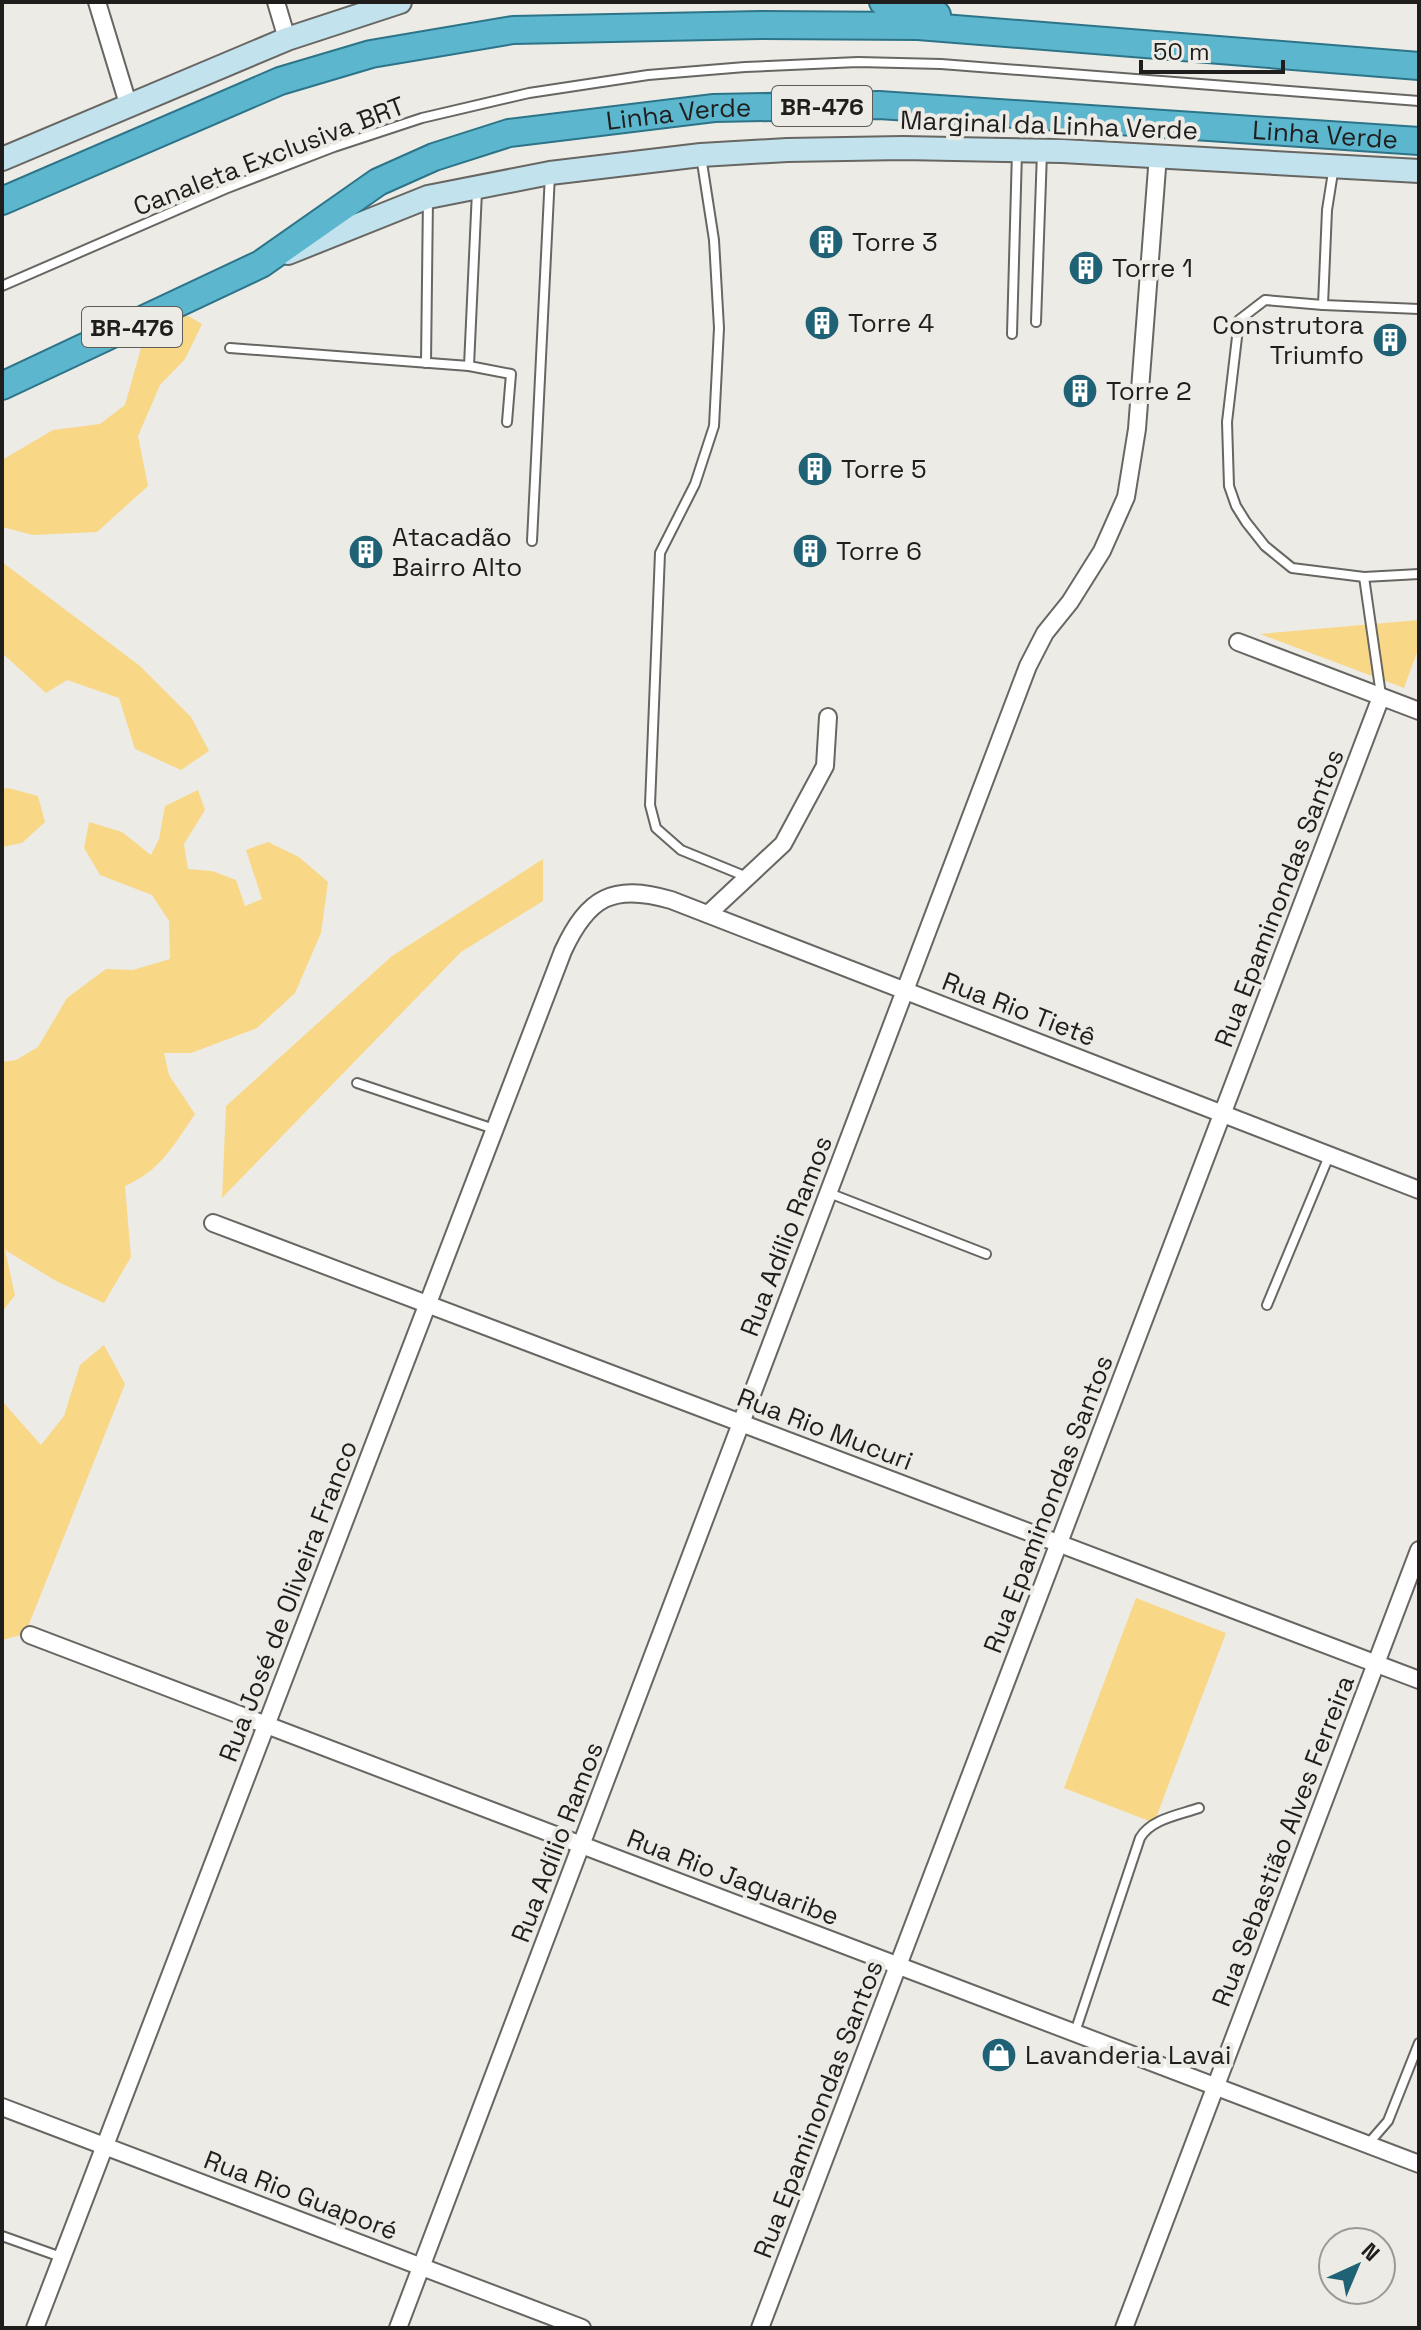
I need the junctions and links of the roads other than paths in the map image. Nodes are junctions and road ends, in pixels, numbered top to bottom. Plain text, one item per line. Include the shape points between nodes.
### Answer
1 (97, 2) edge
2 (276, 2) edge
3 (400, 2) edge
4 (883, 2) edge
5 (1006, 32) junction
6 (287, 39) junction
7 (1419, 66) edge
8 (1419, 101) edge
9 (129, 107) junction
10 (1419, 141) edge
11 (1017, 151) junction
12 (1042, 151) junction
13 (701, 155) junction
14 (1158, 155) junction
15 (2, 159) edge
16 (1334, 166) junction
17 (1419, 171) edge
18 (550, 173) junction
19 (477, 188) junction
20 (428, 197) junction
21 (2, 201) edge
22 (261, 264) junction
23 (2, 286) edge
24 (1323, 305) junction
25 (1419, 309) edge
26 (1036, 322) dead end
27 (1012, 334) dead end
28 (230, 348) dead end
29 (426, 363) junction
30 (469, 366) junction
31 (2, 386) edge
32 (507, 422) dead end
33 (532, 541) dead end
34 (1419, 574) edge
35 (1364, 577) junction
36 (1238, 642) dead end
37 (1381, 697) junction
38 (1419, 711) edge
39 (828, 717) dead end
40 (748, 877) junction
41 (600, 899) joint
42 (708, 914) junction
43 (904, 991) junction
44 (357, 1083) dead end
45 (1223, 1114) junction
46 (494, 1129) junction
47 (1329, 1155) junction
48 (1419, 1190) edge
49 (828, 1192) junction
50 (213, 1223) dead end
51 (986, 1254) dead end
52 (427, 1304) junction
53 (1267, 1305) dead end
54 (741, 1423) junction
55 (1059, 1543) junction
56 (1419, 1550) edge
57 (30, 1635) dead end
58 (1376, 1664) junction
59 (1419, 1680) edge
60 (266, 1725) junction
61 (1199, 1808) dead end
62 (581, 1845) junction
63 (898, 1966) junction
64 (1075, 2033) junction
65 (1419, 2043) edge
66 (1216, 2087) junction
67 (2, 2107) edge
68 (1367, 2144) junction
69 (105, 2146) junction
70 (1419, 2164) edge
71 (2, 2236) edge
72 (62, 2258) junction
73 (421, 2267) junction
74 (35, 2328) edge
75 (398, 2328) edge
76 (582, 2328) edge
77 (760, 2328) edge
78 (1124, 2328) edge

1 - 9 street
2 - 6 street
3 - 6 main road
4 - 5 highway
5 - 7 highway
5 - 21 highway via 761,25 513,30 425,44 280,81
6 - 9 main road
8 - 23 lane, Canaleta Exclusiva BRT via 941,64 858,62 648,75 529,93 422,118 199,200
9 - 15 main road
10 - 22 highway, Linha Verde / BR-476 via 879,105 714,108 509,133 434,157 378,182
11 - 12 main road, Marginal da Linha Verde
11 - 13 main road, Marginal da Linha Verde via 903,148
11 - 27 lane
12 - 14 main road, Marginal da Linha Verde
12 - 26 lane
13 - 18 main road, Marginal da Linha Verde
13 - 40 lane via 714,240 719,328 714,426 695,484 660,553 650,805 656,828 681,850
14 - 16 main road, Marginal da Linha Verde
14 - 43 street, Rua Adílio Ramos via 1137,429 1126,497 1102,551 1028,666
16 - 17 main road, Marginal da Linha Verde
16 - 24 lane
18 - 19 main road, Marginal da Linha Verde
18 - 33 lane
19 - 20 main road, Marginal da Linha Verde
19 - 30 lane
20 - 22 main road, Marginal da Linha Verde
20 - 29 lane
22 - 31 highway, Linha Verde / BR-476
24 - 25 lane
24 - 35 lane via 1265,300 1239,320 1227,422 1229,486 1246,522 1292,568
28 - 29 lane
29 - 30 lane
30 - 32 lane via 511,374
34 - 35 lane
35 - 37 lane
36 - 37 street
37 - 38 street
37 - 45 street, Rua Epaminondas Santos
39 - 40 street via 825,766 783,844
40 - 42 street
41 - 42 street, Rua Rio Tietê via 619,893 651,894
41 - 46 street, Rua José de Oliveira Franco via 585,913 563,951
42 - 43 street, Rua Rio Tietê
43 - 45 street, Rua Rio Tietê
43 - 49 street, Rua Adílio Ramos
44 - 46 lane
45 - 47 street, Rua Rio Tietê
45 - 55 street, Rua Epaminondas Santos
46 - 52 street, Rua José de Oliveira Franco
47 - 48 street, Rua Rio Tietê
47 - 53 lane
49 - 51 lane
49 - 54 street, Rua Adílio Ramos
50 - 52 street, Rua Rio Mucuri
52 - 54 street, Rua Rio Mucuri
52 - 60 street, Rua José de Oliveira Franco
54 - 55 street, Rua Rio Mucuri
54 - 62 street, Rua Adílio Ramos
55 - 58 street, Rua Rio Mucuri
55 - 63 street, Rua Epaminondas Santos
56 - 58 street, Rua Sebastião Alves Ferreira
57 - 60 street, Rua Rio Jaguaribe
58 - 59 street, Rua Rio Mucuri
58 - 66 street, Rua Sebastião Alves Ferreira
60 - 62 street, Rua Rio Jaguaribe
60 - 69 street, Rua José de Oliveira Franco
61 - 64 lane via 1155,1823 1140,1838
62 - 63 street, Rua Rio Jaguaribe
62 - 73 street, Rua Adílio Ramos
63 - 64 street, Rua Rio Jaguaribe
63 - 77 street, Rua Epaminondas Santos
64 - 66 street, Rua Rio Jaguaribe
65 - 68 lane via 1388,2121
66 - 68 street, Rua Rio Jaguaribe
66 - 78 street, Rua Sebastião Alves Ferreira
67 - 69 street, Rua Rio Guaporé
68 - 70 street, Rua Rio Jaguaribe
69 - 72 street, Rua José de Oliveira Franco
69 - 73 street, Rua Rio Guaporé
71 - 72 lane
72 - 74 street, Rua José de Oliveira Franco
73 - 75 street, Rua Adílio Ramos
73 - 76 street, Rua Rio Guaporé

